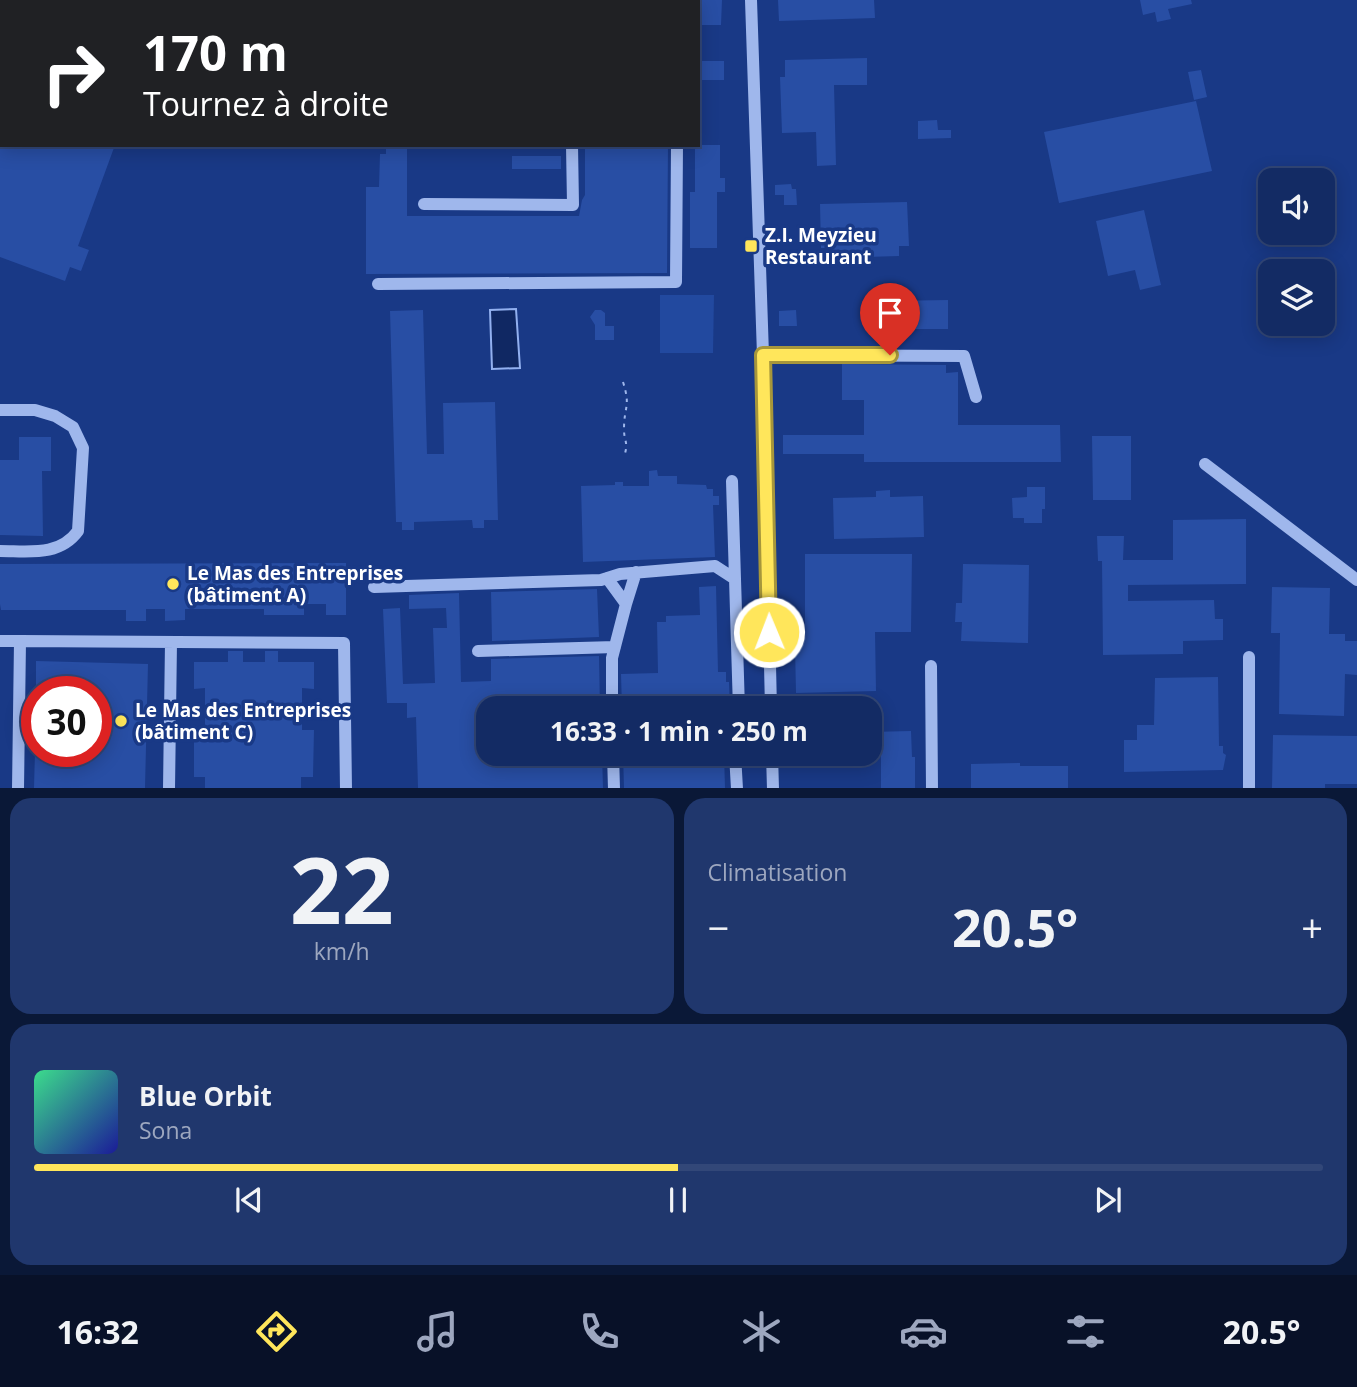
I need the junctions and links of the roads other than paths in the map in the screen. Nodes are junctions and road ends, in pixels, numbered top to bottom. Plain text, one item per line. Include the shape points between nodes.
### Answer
1 (751, 0) edge
2 (572, 147) edge
3 (677, 147) edge
4 (424, 204) dead end
5 (378, 284) dead end
6 (763, 355) junction
7 (976, 397) dead end
8 (0, 410) edge
9 (1205, 464) dead end
10 (732, 481) dead end
11 (0, 551) edge
12 (636, 572) junction
13 (607, 578) junction
14 (735, 579) junction
15 (1357, 580) edge
16 (374, 587) dead end
17 (626, 604) junction
18 (0, 641) edge
19 (20, 641) junction
20 (171, 642) junction
21 (615, 647) junction
22 (478, 651) dead end
23 (1249, 657) dead end
24 (932, 666) dead end
25 (612, 696) edge
26 (739, 696) edge
27 (771, 696) edge
28 (613, 766) edge
29 (736, 766) edge
30 (772, 766) edge
31 (18, 788) edge
32 (169, 788) edge
33 (346, 788) edge
34 (614, 788) edge
35 (737, 788) edge
36 (773, 788) edge
37 (932, 788) edge
38 (1249, 788) edge

1 - 6 street
2 - 4 street via 573,205
3 - 5 street via 676,282
6 - 7 street via 964,356
6 - 27 street
8 - 11 street via 35,410 55,416 72,427 83,448 78,531 72,540 52,551
9 - 15 street
10 - 14 street
12 - 13 street
12 - 14 street via 715,566
12 - 17 street
13 - 16 street
13 - 17 street
14 - 26 street
17 - 21 street
18 - 19 street
19 - 20 street
19 - 31 street
20 - 32 street
20 - 33 street via 344,643
21 - 22 street
21 - 25 street
23 - 38 street
24 - 37 street
28 - 34 street
29 - 35 street
30 - 36 street

